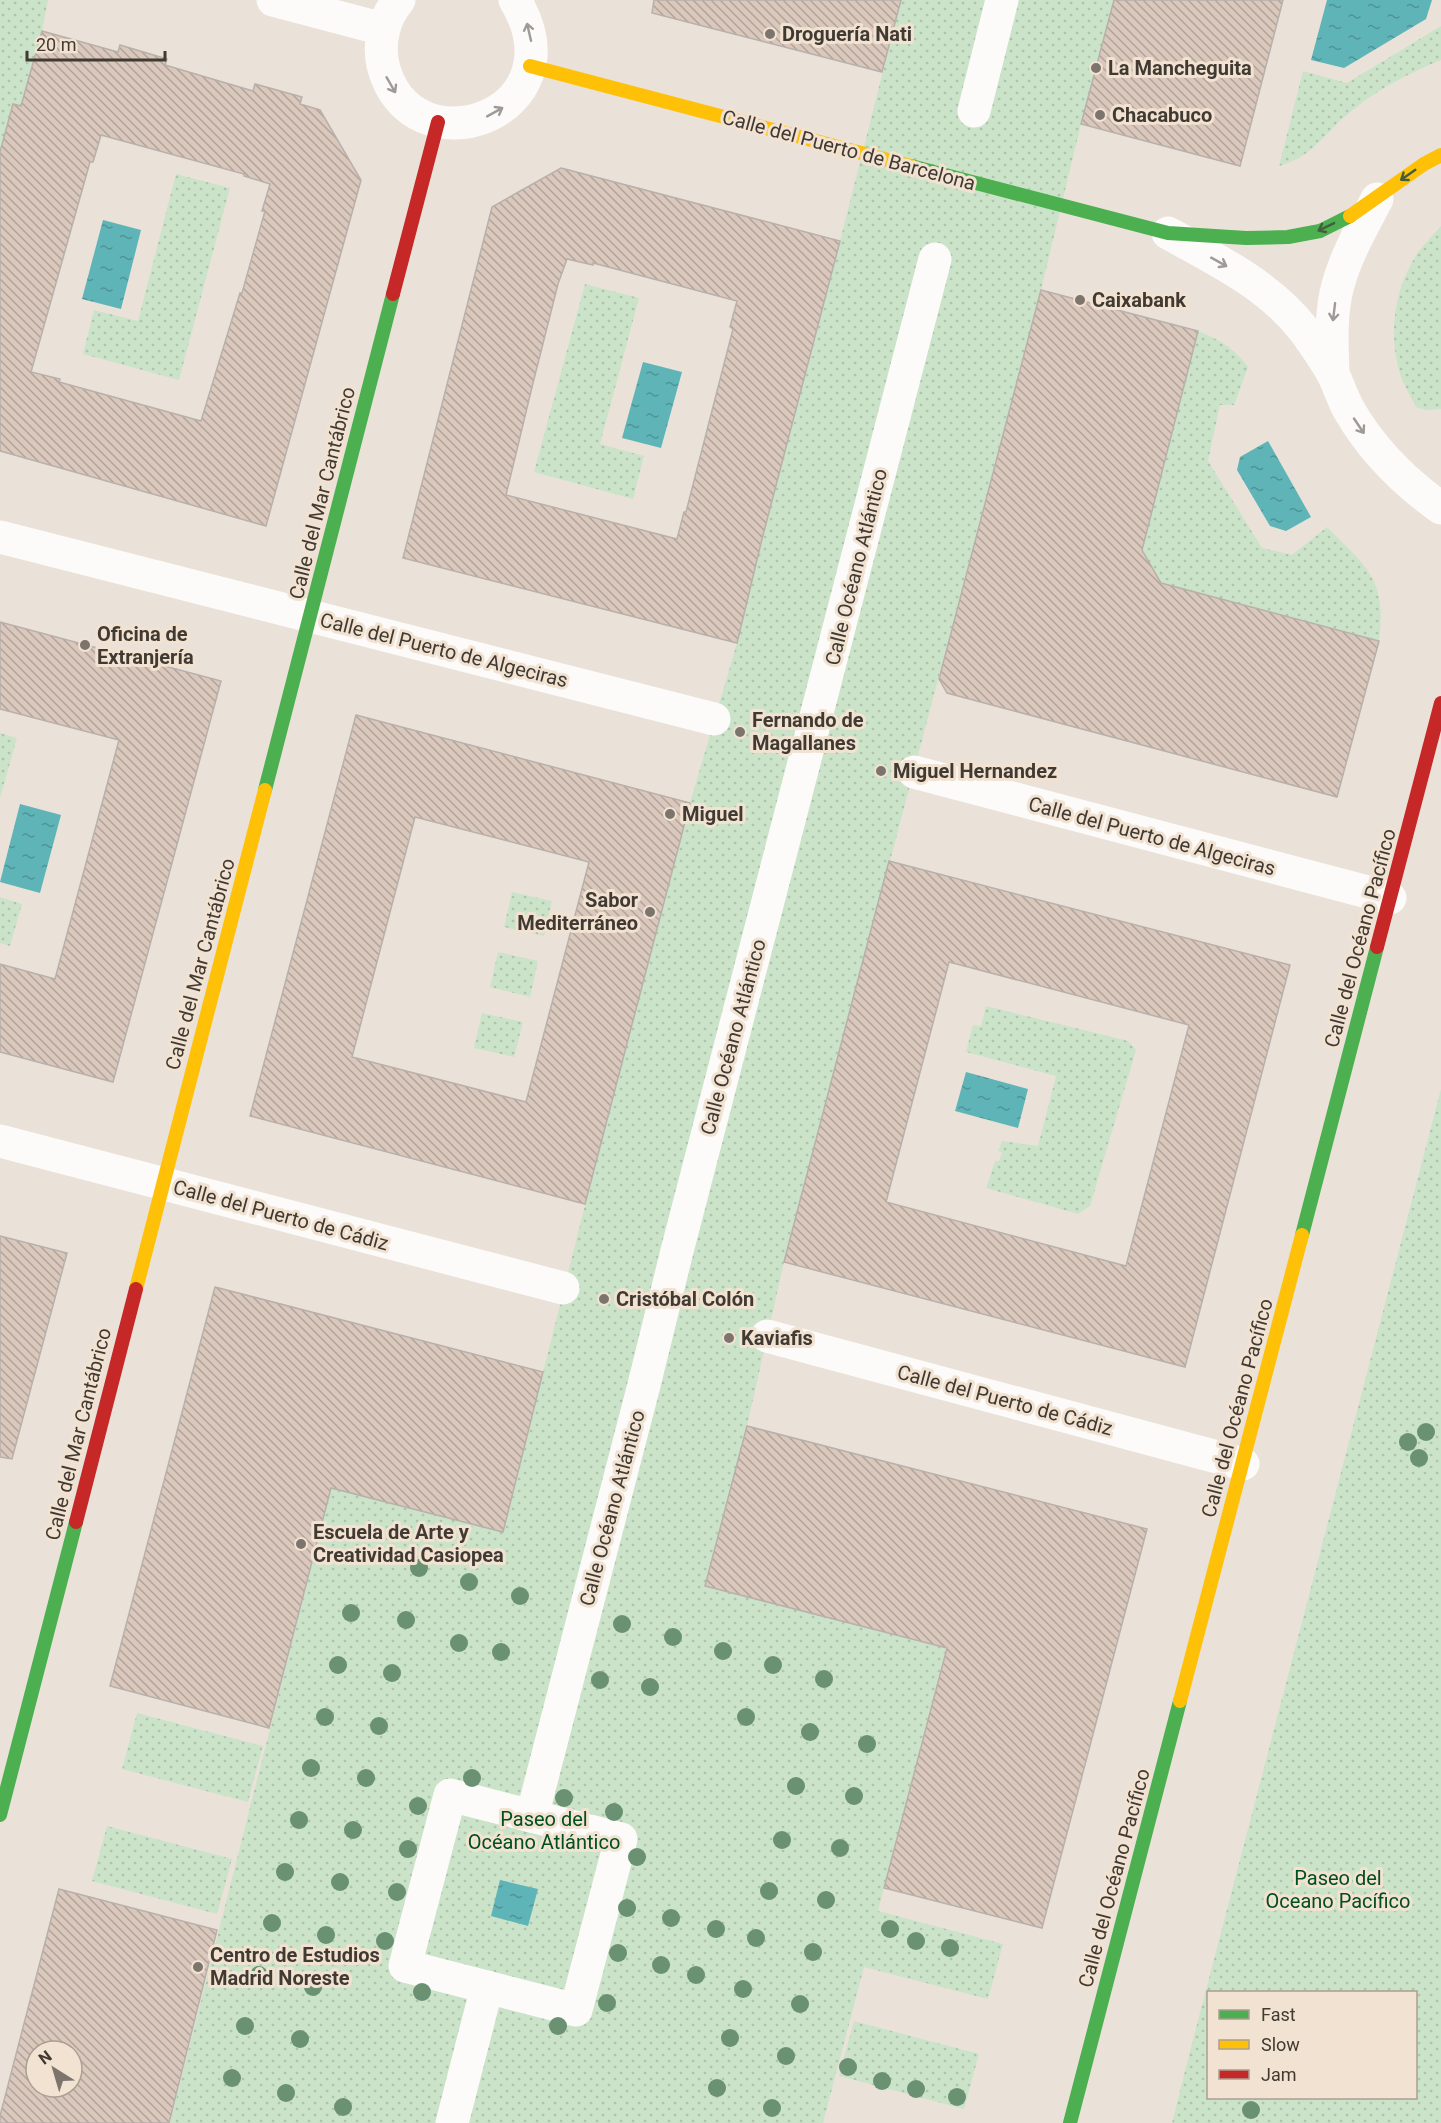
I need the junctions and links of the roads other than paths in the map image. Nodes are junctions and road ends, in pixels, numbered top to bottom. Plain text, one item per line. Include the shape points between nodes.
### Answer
1 (273, 0) edge
2 (399, 0) edge
3 (515, 0) edge
4 (1002, 0) edge
5 (383, 29) junction
6 (530, 66) junction
7 (974, 111) dead end
8 (438, 122) junction
9 (1441, 155) edge
10 (1377, 199) junction
11 (1168, 233) junction
12 (935, 259) dead end
13 (1333, 374) junction
14 (1441, 508) edge
15 (0, 537) edge
16 (310, 616) junction
17 (1441, 703) edge
18 (714, 719) dead end
19 (914, 772) dead end
20 (1390, 898) junction
21 (0, 1141) edge
22 (164, 1184) junction
23 (563, 1288) dead end
24 (767, 1336) dead end
25 (1243, 1464) junction
26 (0, 1815) edge
27 (532, 1816) junction
28 (488, 1987) junction
29 (452, 2123) edge
30 (1070, 2123) edge

1 - 5 street
2 - 5 street
6 -> 3 street via 532,40 526,18
4 - 7 street
5 -> 8 street via 381,55 386,77 398,97 416,112
8 -> 6 street via 462,124 504,107 520,90
6 - 11 street, Calle del Puerto de Barcelona
8 - 16 street, Calle del Mar Cantábrico
9 -> 10 street, Calle del Puerto de Barcelona via 1405,176
10 -> 11 street, Calle del Puerto de Barcelona via 1318,232 1301,235
10 -> 13 street, Calle del Puerto de Barcelona via 1338,285 1332,333
11 -> 13 street, Calle del Puerto de Barcelona via 1239,273 1283,306
12 - 27 street, Calle Océano Atlántico
13 -> 14 street, Calle del Puerto de Barcelona via 1352,414 1388,464
15 - 16 street, Calle del Puerto de Algeciras
16 - 18 street, Calle del Puerto de Algeciras
16 - 22 street, Calle del Mar Cantábrico
17 - 20 street, Calle del Océano Pacífico
19 - 20 street, Calle del Puerto de Algeciras
20 - 25 street, Calle del Océano Pacífico
21 - 22 street, Calle del Puerto de Cádiz
22 - 23 street, Calle del Puerto de Cádiz
22 - 26 street, Calle del Mar Cantábrico
24 - 25 street, Calle del Puerto de Cádiz
25 - 30 street, Calle del Océano Pacífico
27 - 28 street via 450,1795 405,1966
27 - 28 street via 621,1839 576,2010
28 - 29 street

